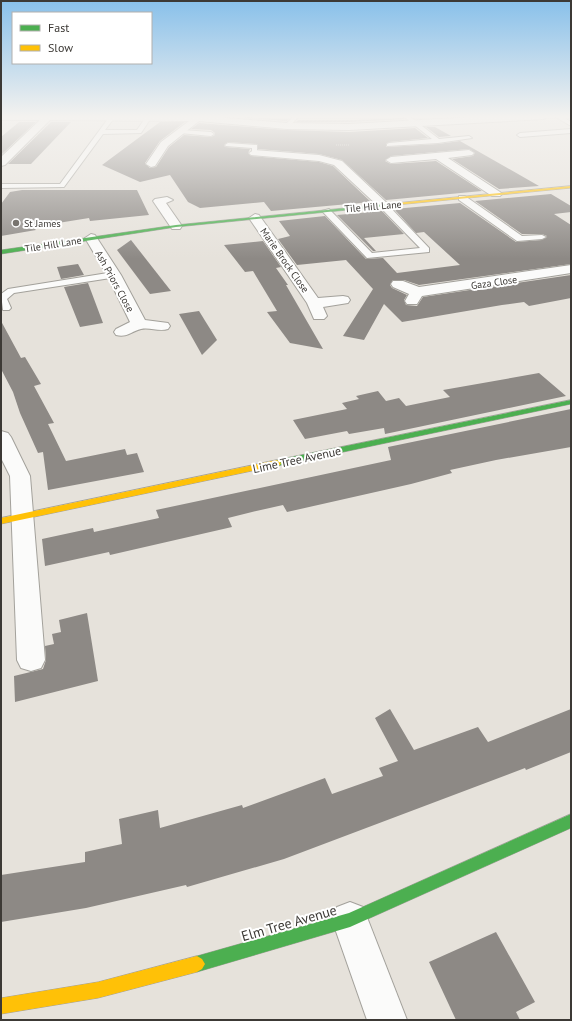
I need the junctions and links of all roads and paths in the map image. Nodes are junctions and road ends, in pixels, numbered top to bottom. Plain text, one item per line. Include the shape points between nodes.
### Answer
1 (79, 164) edge
2 (339, 164) edge
3 (450, 164) edge
4 (1, 186) edge
5 (571, 188) edge
6 (496, 194) junction
7 (462, 198) junction
8 (167, 200) dead end
9 (383, 205) junction
10 (326, 210) junction
11 (255, 218) junction
12 (176, 226) junction
13 (542, 237) dead end
14 (91, 238) junction
15 (1, 252) edge
16 (571, 269) edge
17 (114, 275) junction
18 (398, 284) dead end
19 (343, 300) dead end
20 (6, 308) dead end
21 (139, 324) junction
22 (162, 326) dead end
23 (122, 332) dead end
24 (571, 402) edge
25 (1, 437) edge
26 (12, 519) edge
27 (31, 660) dead end
28 (571, 821) edge
29 (350, 920) junction
30 (1, 1006) edge
31 (387, 1020) edge

1 - 4 lane via 62,186
2 - 9 street
3 - 6 street
5 - 6 main road, Tile Hill Lane
6 - 7 main road, Tile Hill Lane
7 - 9 main road, Tile Hill Lane
7 - 13 lane via 520,239
8 - 12 street via 159,201
9 - 10 main road, Tile Hill Lane
9 - 10 lane via 426,250 370,256
10 - 11 main road, Tile Hill Lane
11 - 12 main road, Tile Hill Lane
11 - 19 street, Marie Brock Close via 317,309
12 - 14 main road, Tile Hill Lane
14 - 15 main road, Tile Hill Lane
14 - 17 street, Ash Priors Close
16 - 18 street, Gaza Close via 414,296
17 - 20 lane via 11,291 2,298
17 - 21 street, Ash Priors Close
21 - 22 street, Ash Priors Close
21 - 23 street, Ash Priors Close
24 - 26 main road, Lime Tree Avenue
25 - 26 street via 20,476
26 - 27 street
28 - 29 main road, Elm Tree Avenue
29 - 30 main road, Elm Tree Avenue via 105,988
29 - 31 street

